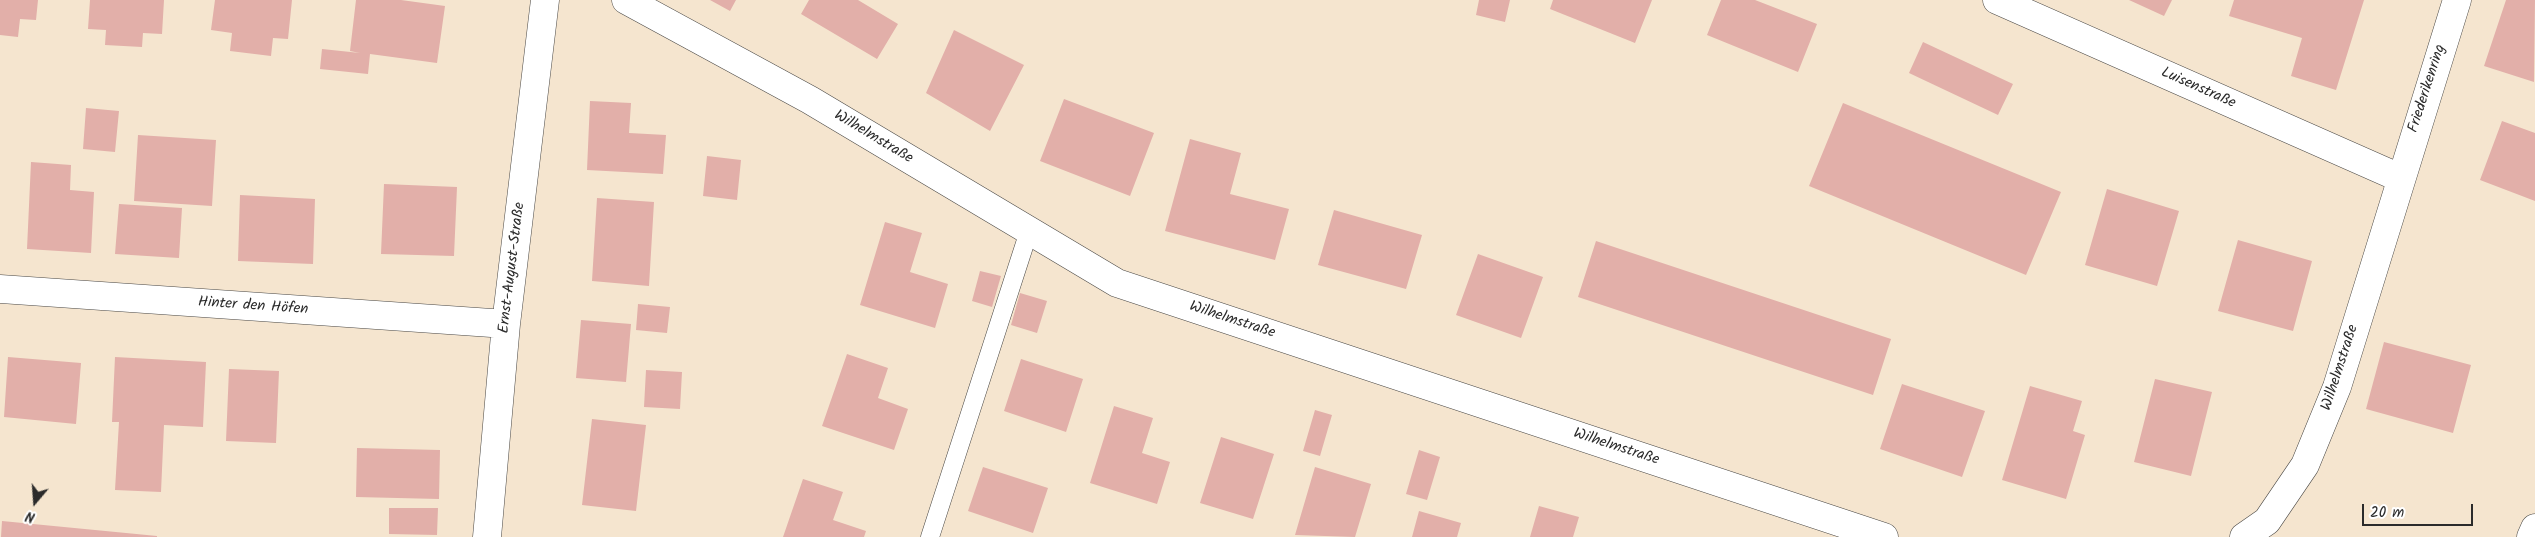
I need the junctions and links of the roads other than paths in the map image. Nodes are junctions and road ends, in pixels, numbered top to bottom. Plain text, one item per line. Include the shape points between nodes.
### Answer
1 (545, 0) edge
2 (626, 0) edge
3 (1997, 0) edge
4 (2456, 0) edge
5 (2400, 178) junction
6 (1029, 231) junction
7 (0, 289) edge
8 (506, 324) junction
9 (2535, 528) edge
10 (487, 537) edge
11 (930, 537) edge
12 (1884, 537) edge
13 (2244, 537) edge
14 (2531, 537) edge

1 - 8 street, Ernst-August-Straße
2 - 6 street, Wilhelmstraße via 810,100
3 - 5 street, Luisenstraße
4 - 5 street, Friederikenring
5 - 13 street, Wilhelmstraße via 2337,387 2305,465 2267,521
6 - 11 lane
6 - 12 street, Wilhelmstraße via 1117,283
7 - 8 street, Hinter den Höfen
8 - 10 street, Ernst-August-Straße
9 - 14 street

